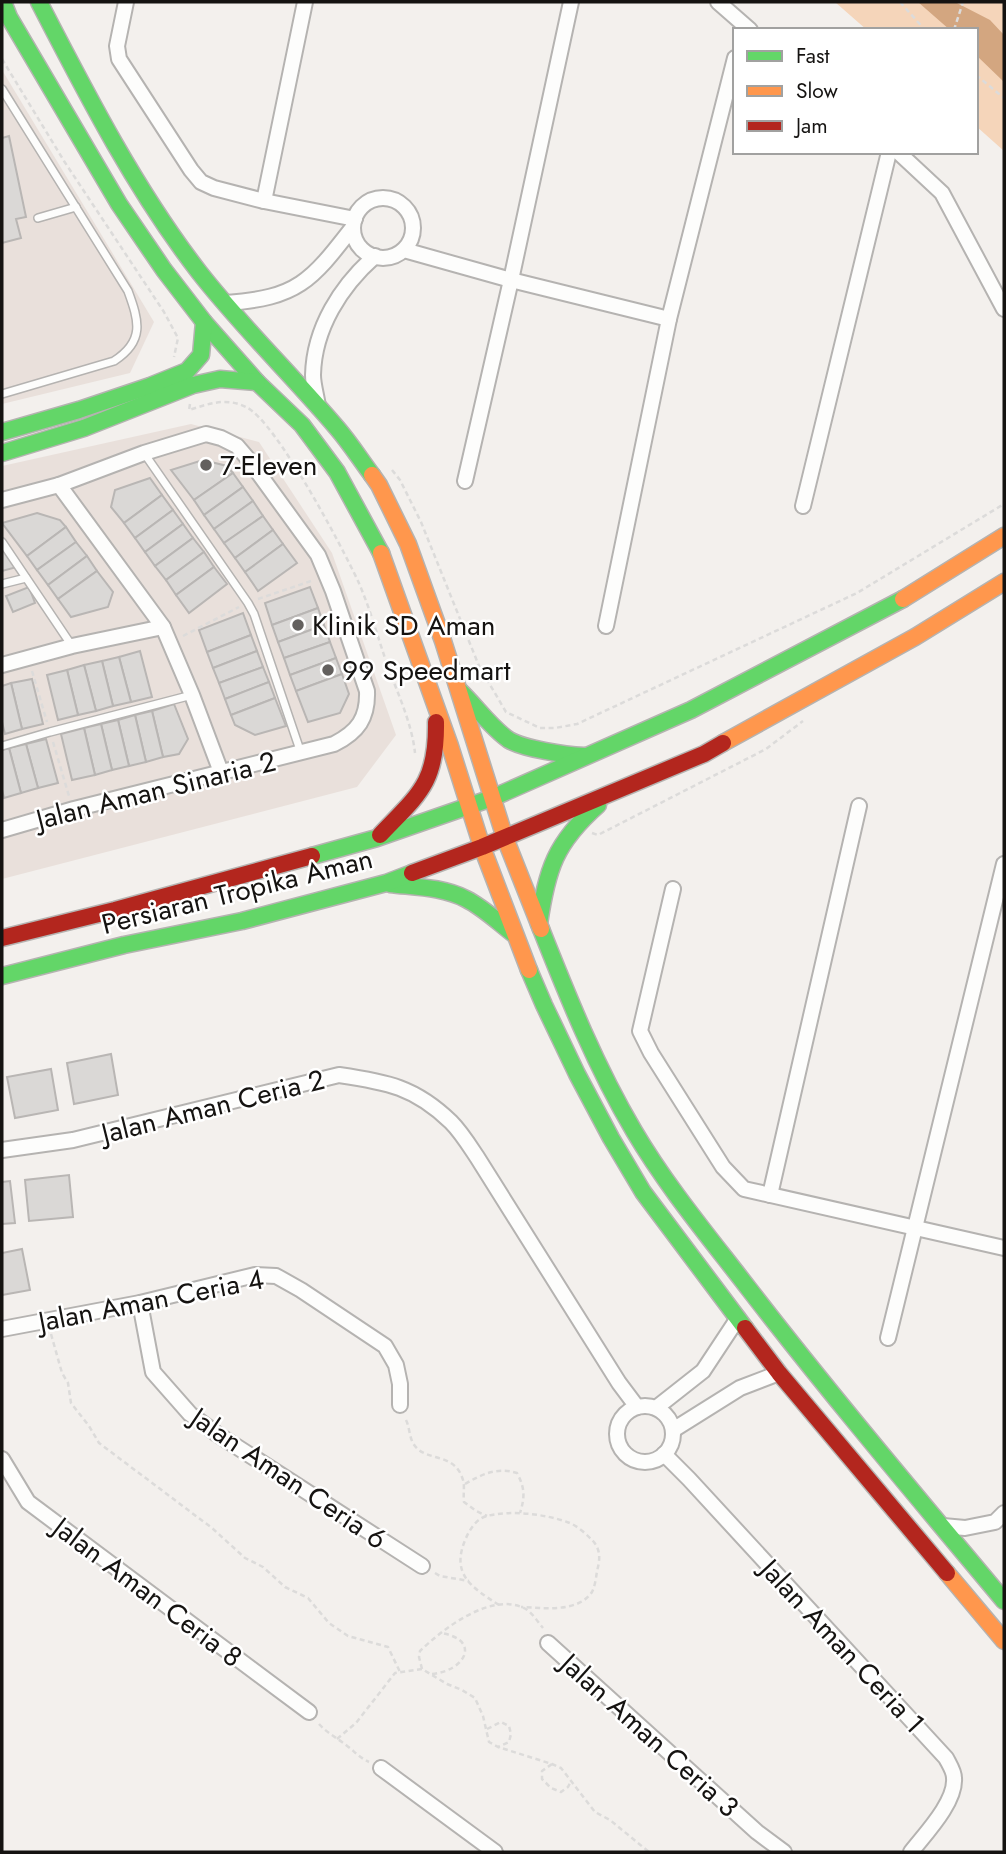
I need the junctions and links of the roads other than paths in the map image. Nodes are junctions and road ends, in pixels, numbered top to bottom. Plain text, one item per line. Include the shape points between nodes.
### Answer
1 (39, 2) edge
2 (126, 2) edge
3 (305, 2) edge
4 (571, 2) edge
5 (718, 2) edge
6 (5, 9) edge
7 (745, 28) edge
8 (733, 66) edge
9 (2, 89) edge
10 (889, 154) edge
11 (900, 154) edge
12 (264, 201) junction
13 (76, 207) junction
14 (38, 218) dead end
15 (354, 223) junction
16 (404, 250) junction
17 (375, 256) junction
18 (511, 280) junction
19 (226, 303) junction
20 (1004, 309) edge
21 (669, 319) junction
22 (204, 322) junction
23 (257, 382) junction
24 (2, 394) edge
25 (318, 407) junction
26 (2, 432) edge
27 (2, 453) edge
28 (144, 453) junction
29 (465, 481) dead end
30 (59, 485) junction
31 (2, 500) edge
32 (803, 506) dead end
33 (1004, 536) edge
34 (2, 542) edge
35 (26, 578) junction
36 (1004, 582) edge
37 (2, 584) edge
38 (606, 625) dead end
39 (163, 626) junction
40 (72, 646) junction
41 (2, 665) edge
42 (458, 689) junction
43 (192, 695) junction
44 (434, 703) junction
45 (2, 746) edge
46 (306, 752) junction
47 (586, 756) junction
48 (221, 772) junction
49 (612, 793) junction
50 (492, 798) junction
51 (469, 806) junction
52 (859, 806) dead end
53 (2, 830) edge
54 (377, 838) junction
55 (505, 838) junction
56 (482, 848) junction
57 (1004, 864) edge
58 (386, 883) junction
59 (673, 889) dead end
60 (539, 925) junction
61 (515, 936) junction
62 (2, 938) edge
63 (2, 976) edge
64 (2, 1150) edge
65 (770, 1195) junction
66 (915, 1228) junction
67 (1004, 1248) edge
68 (140, 1303) junction
69 (738, 1318) junction
70 (2, 1329) edge
71 (888, 1338) dead end
72 (779, 1373) junction
73 (400, 1405) road end
74 (637, 1407) junction
75 (656, 1408) junction
76 (673, 1430) junction
77 (664, 1454) junction
78 (2, 1459) edge
79 (1004, 1513) edge
80 (943, 1526) junction
81 (422, 1566) road end
82 (1004, 1577) edge
83 (1001, 1597) edge
84 (1004, 1642) edge
85 (548, 1643) road end
86 (309, 1712) road end
87 (382, 1768) road end
88 (495, 1852) edge
89 (784, 1852) edge
90 (911, 1852) edge

1 - 19 street via 92,105 144,191
2 - 12 street via 117,46 119,59 191,170 201,183
3 - 12 street
4 - 18 street
5 - 7 street
6 - 22 street via 119,204
8 - 21 street
9 - 13 lane
10 - 32 street
11 - 20 street via 942,193
12 - 15 street
13 - 14 lane
13 - 24 lane via 128,290 138,324 136,339 127,353 114,361
15 - 16 street via 369,201 399,202 413,221
15 - 17 street via 357,242
15 - 19 street via 304,283 283,294
16 - 17 street via 390,257
16 - 18 street
17 - 25 street via 359,270 329,313 317,343 313,376
18 - 21 street
18 - 29 street
19 - 25 street
21 - 38 street
22 - 23 street
22 - 26 street via 201,355 187,371
23 - 27 street via 219,379 193,384 84,428
23 - 44 street via 302,425 363,518 383,558
25 - 42 street via 356,452 393,512
28 - 30 street
28 - 46 lane via 254,614
28 - 46 street, Jalan Aman Sinaria 2 via 206,434 237,446 318,555 368,704 355,732
30 - 31 street
30 - 39 street
33 - 47 street, Persiaran Tropika Aman via 895,604 691,710
34 - 35 lane
35 - 37 lane
35 - 40 lane
36 - 49 street, Persiaran Tropika Aman via 705,754
39 - 40 street
39 - 43 street
40 - 41 street
42 - 47 street via 512,741
42 - 50 street
43 - 45 lane
43 - 48 street
44 - 51 street
44 - 54 street via 436,750 425,782
46 - 48 street, Jalan Aman Sinaria 2
47 - 50 street, Persiaran Tropika Aman
48 - 53 street, Jalan Aman Sinaria 2
49 - 55 street, Persiaran Tropika Aman
49 - 60 street via 564,841 544,885
50 - 51 street, Persiaran Tropika Aman
50 - 55 street
51 - 54 street, Persiaran Tropika Aman
51 - 56 street
52 - 65 street
54 - 62 street, Persiaran Tropika Aman
55 - 56 street, Persiaran Tropika Aman
55 - 60 street
56 - 58 street, Persiaran Tropika Aman
56 - 61 street
57 - 66 street
58 - 61 street via 457,895
58 - 63 street, Persiaran Tropika Aman
59 - 65 street via 640,1031 723,1167 744,1189
60 - 80 street via 598,1063 663,1178 813,1372
61 - 69 street via 577,1074 643,1192
64 - 74 street, Jalan Aman Ceria 2 via 73,1140 339,1075 405,1089 452,1123 477,1157
65 - 66 street
66 - 67 street
66 - 71 street
68 - 70 street, Jalan Aman Ceria 4
68 - 73 street, Jalan Aman Ceria 4 via 255,1275 276,1276 386,1346 396,1365
68 - 81 street, Jalan Aman Ceria 6 via 153,1372 190,1414
69 - 72 street
69 - 75 street via 704,1370
72 - 76 street via 740,1388
72 - 84 street
74 - 75 street
74 - 77 street via 619,1426 624,1452 648,1462
75 - 76 street via 670,1420
76 - 77 street
77 - 90 street, Jalan Aman Ceria 1 via 946,1758 955,1774 954,1790
78 - 86 street, Jalan Aman Ceria 8 via 28,1502
79 - 80 street via 995,1522 965,1528
80 - 83 street
82 - 83 street
85 - 89 street, Jalan Aman Ceria 3
87 - 88 street

